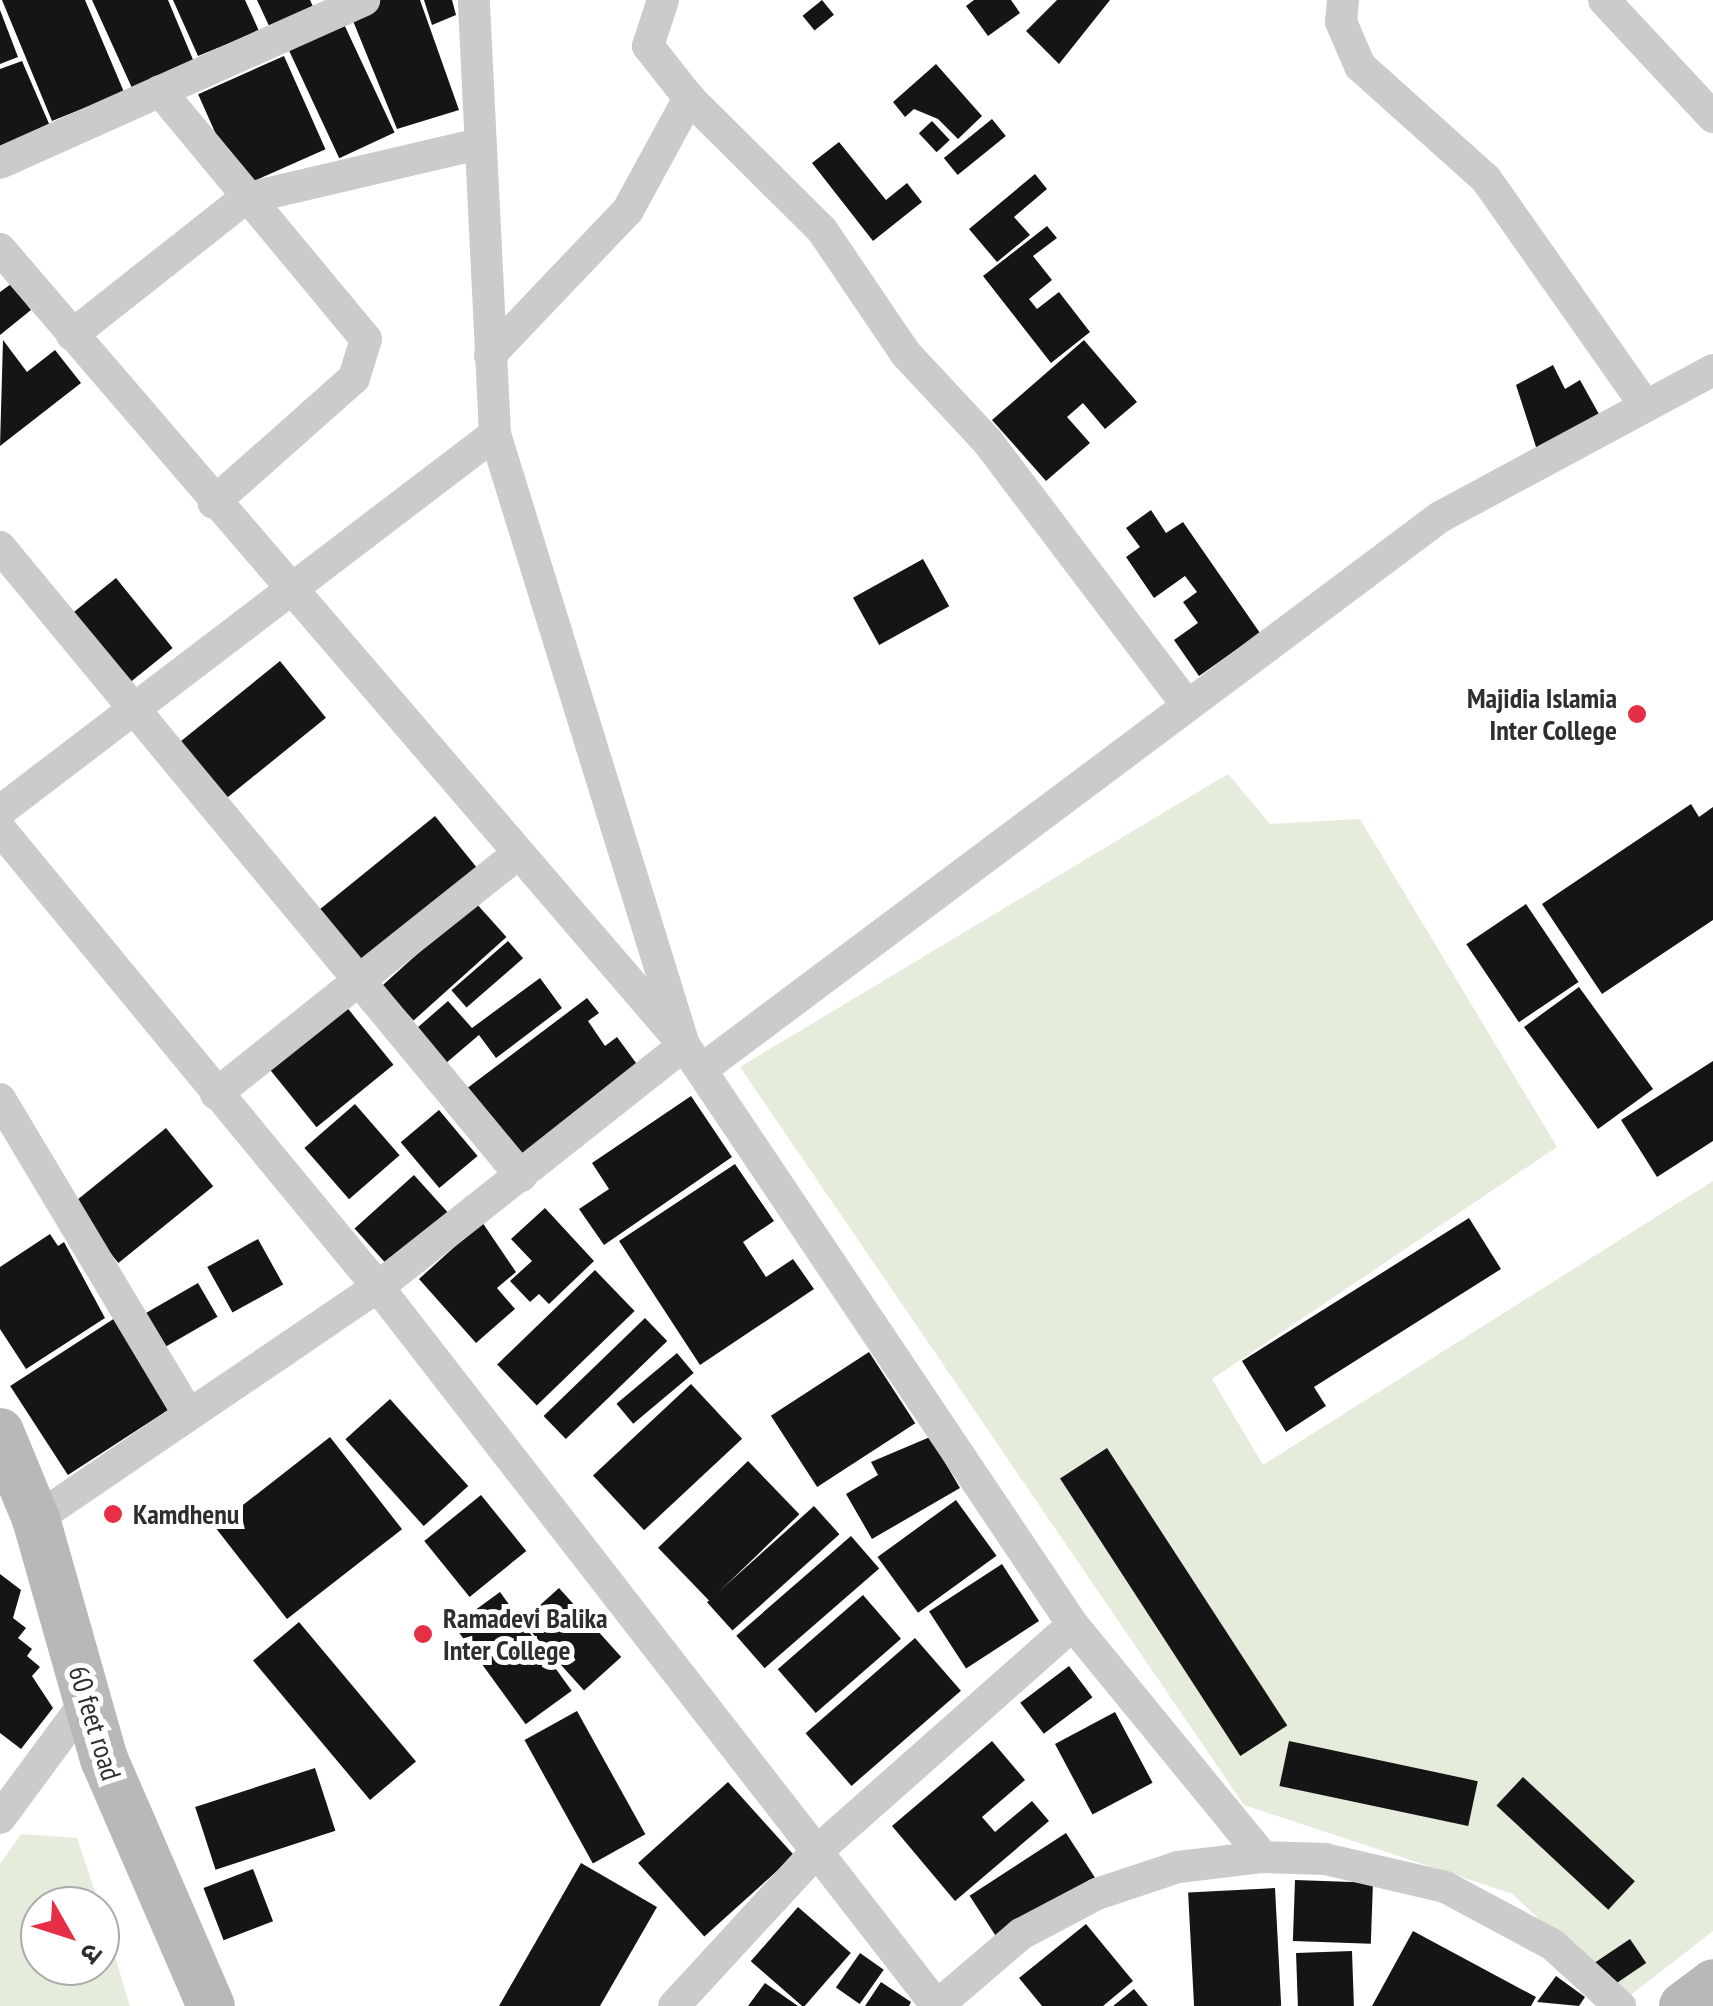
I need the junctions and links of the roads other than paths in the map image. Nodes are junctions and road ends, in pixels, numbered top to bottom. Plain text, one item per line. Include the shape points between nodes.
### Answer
1 (364, 0) edge
2 (474, 0) edge
3 (663, 0) edge
4 (1343, 0) edge
5 (1604, 0) edge
6 (160, 91) junction
7 (689, 98) junction
8 (1713, 116) edge
9 (479, 144) junction
10 (0, 163) edge
11 (244, 199) junction
12 (0, 250) edge
13 (72, 335) junction
14 (490, 356) junction
15 (1713, 370) edge
16 (1643, 402) junction
17 (495, 434) junction
18 (213, 503) junction
19 (0, 547) edge
20 (290, 595) junction
21 (1187, 705) junction
22 (137, 706) junction
23 (0, 811) edge
24 (0, 829) edge
25 (514, 857) junction
26 (358, 983) junction
27 (692, 1058) junction
28 (216, 1094) junction
29 (0, 1099) edge
30 (520, 1176) junction
31 (378, 1287) junction
32 (187, 1412) junction
33 (0, 1432) edge
34 (20, 1502) edge
35 (1073, 1625) junction
36 (87, 1700) junction
37 (0, 1818) edge
38 (815, 1853) junction
39 (1263, 1857) junction
40 (1713, 1983) edge
41 (211, 2006) edge
42 (674, 2006) edge
43 (1620, 2006) edge
44 (1683, 2006) edge

1 - 6 street
2 - 9 street
3 - 7 street via 648,46
4 - 16 street via 1360,66 1486,180
5 - 8 street
6 - 10 street
6 - 11 street
7 - 14 street via 628,210
7 - 21 street via 822,230 906,354 988,442
9 - 11 street
9 - 14 street
11 - 13 street
11 - 18 street via 354,320 366,357
12 - 13 street
13 - 18 street
14 - 17 street
15 - 16 street
16 - 21 street via 1440,517
17 - 20 street
17 - 27 street
18 - 20 street
19 - 22 street
20 - 22 street
20 - 25 street
21 - 27 street
22 - 23 street
22 - 26 street
24 - 28 street
25 - 26 street
25 - 27 street
26 - 28 street
26 - 30 street
27 - 30 street
27 - 35 street
28 - 31 street
29 - 32 street
30 - 31 street
31 - 32 street
31 - 38 street
32 - 34 street
33 - 34 street, 60 feet road
34 - 36 street, 60 feet road
35 - 38 street
35 - 39 street
36 - 37 street
36 - 41 street, 60 feet road via 122,1808
38 - 39 street via 936,2006 1021,1934 1097,1894 1178,1868
38 - 42 street
39 - 43 street via 1325,1859 1445,1887 1553,1945
40 - 44 street

